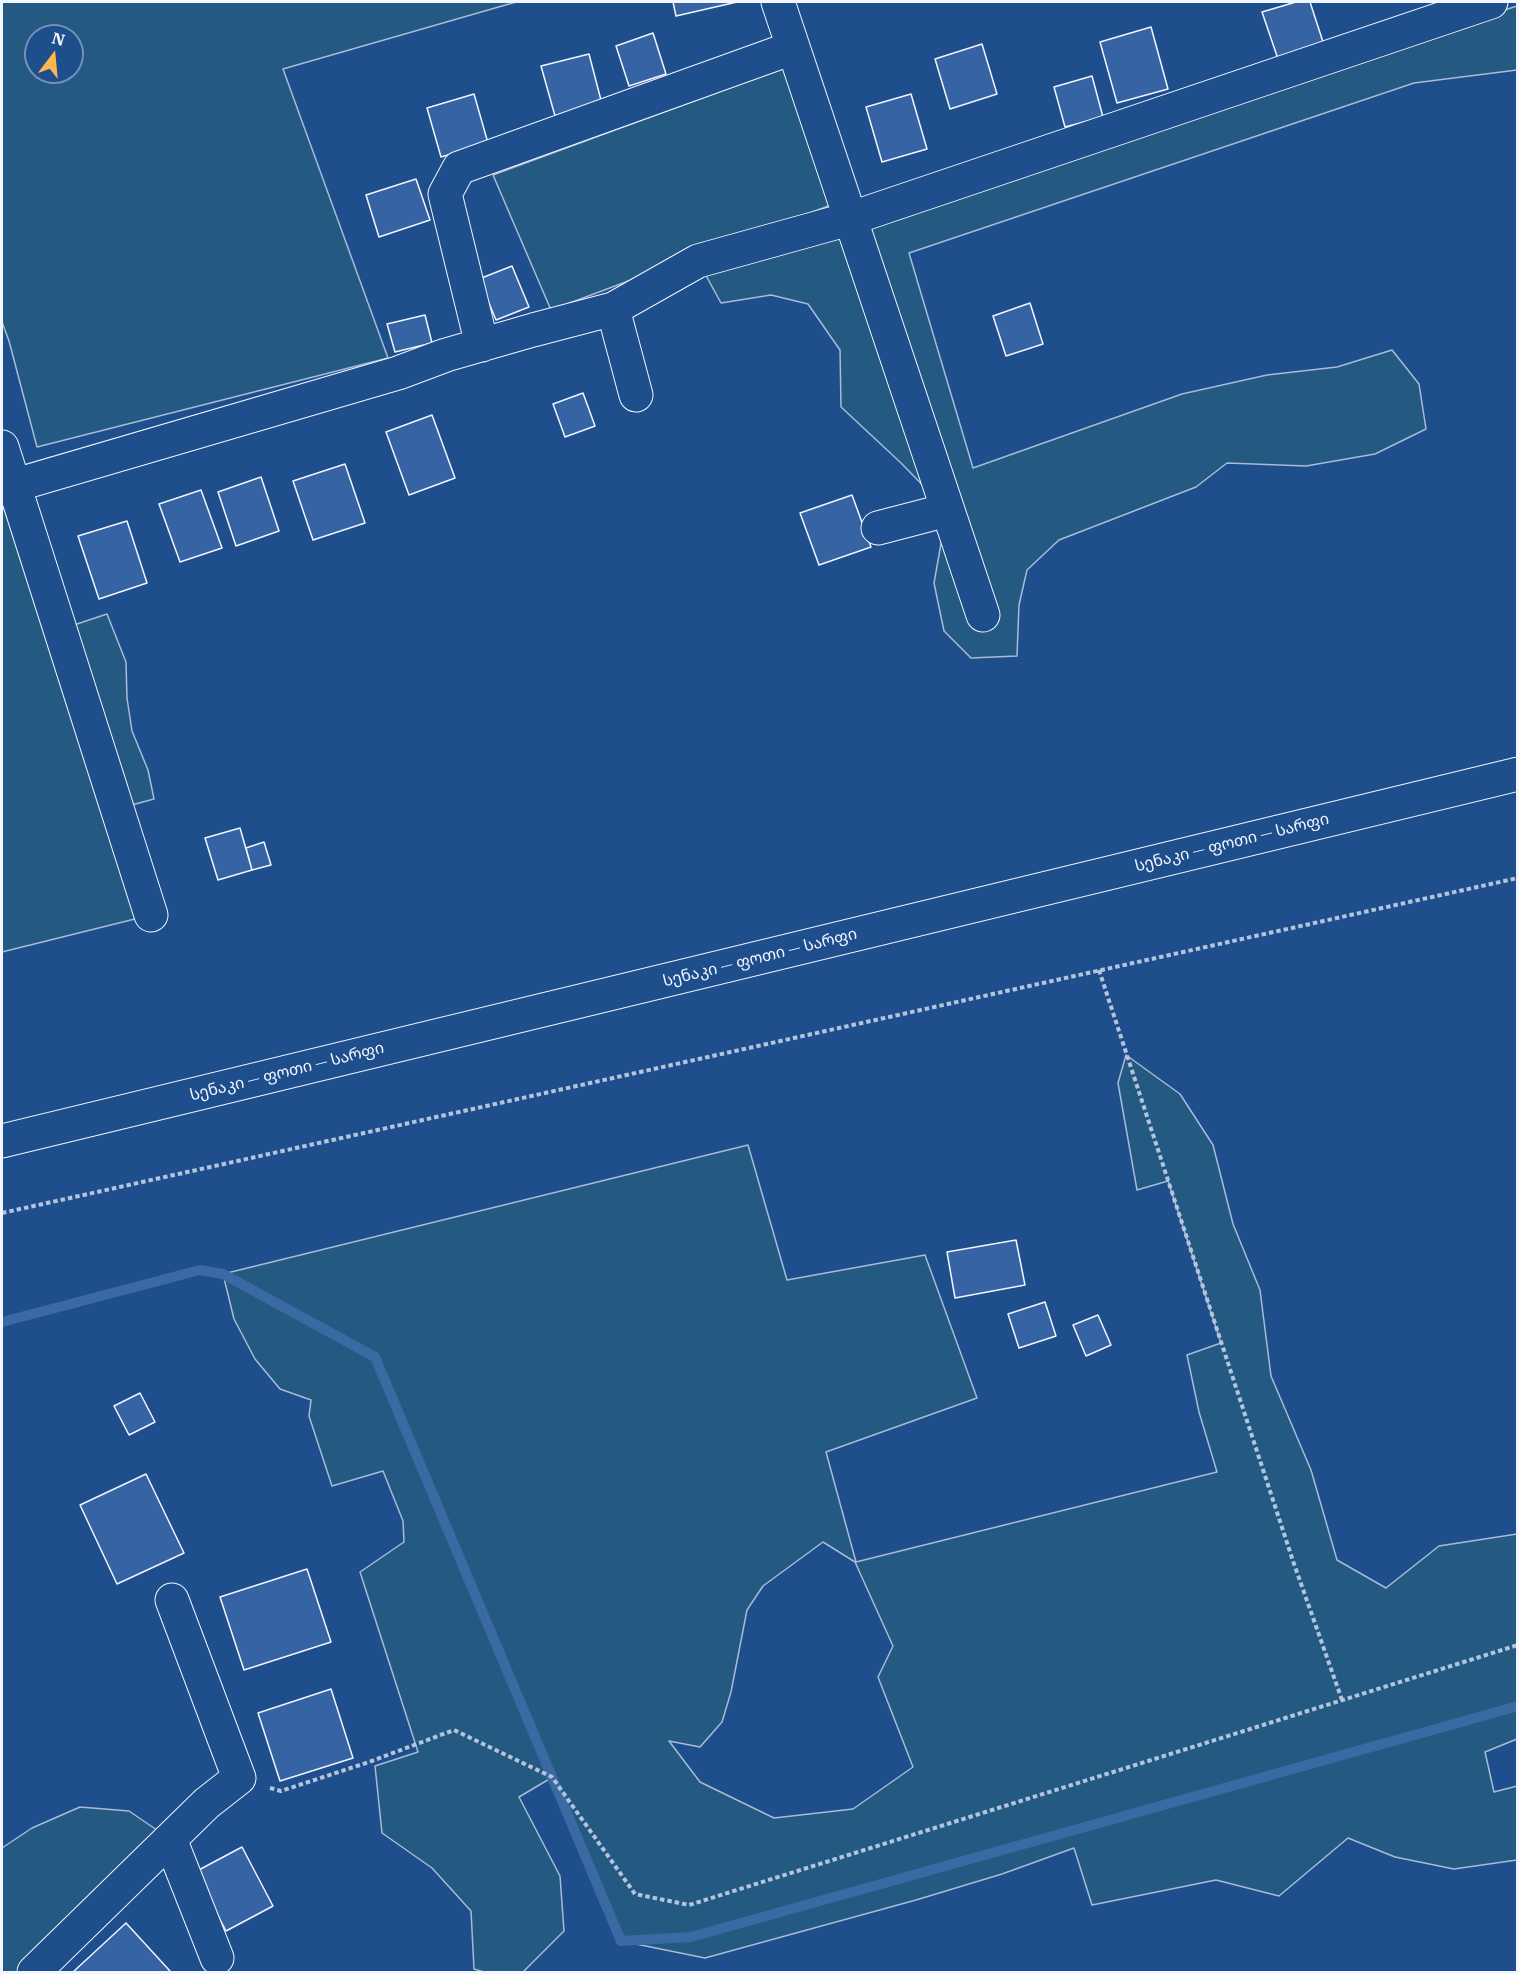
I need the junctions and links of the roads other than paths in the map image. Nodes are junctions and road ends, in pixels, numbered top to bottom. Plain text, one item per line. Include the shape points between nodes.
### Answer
1 (778, 2) edge
2 (1491, 2) edge
3 (792, 48) junction
4 (849, 219) junction
5 (613, 309) junction
6 (482, 345) junction
7 (636, 395) dead end
8 (2, 447) edge
9 (7, 487) edge
10 (947, 510) junction
11 (878, 528) dead end
12 (983, 615) dead end
13 (1518, 774) edge
14 (151, 915) dead end
15 (2, 1141) edge
16 (172, 1600) dead end
17 (171, 1839) junction
18 (217, 1958) dead end
19 (34, 1972) edge

1 - 3 main road
2 - 4 main road
3 - 4 main road
3 - 6 main road via 459,168 445,194
4 - 5 main road via 698,261
4 - 10 main road
5 - 6 main road
5 - 7 main road
6 - 9 main road
8 - 9 main road
9 - 14 main road
10 - 11 main road
10 - 12 main road
13 - 15 main road, სენაკი — ფოთი — სარფი
16 - 17 main road via 239,1778
17 - 18 main road
17 - 19 main road

